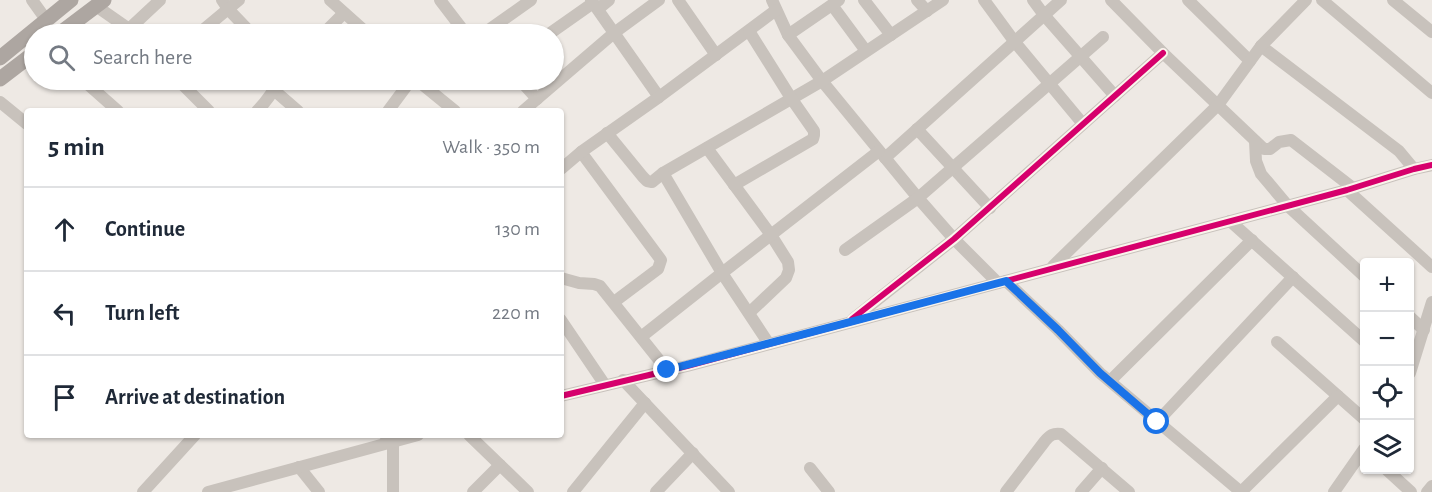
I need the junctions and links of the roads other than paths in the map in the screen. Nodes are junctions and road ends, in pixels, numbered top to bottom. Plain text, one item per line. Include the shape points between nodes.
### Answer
1 (32, 0) edge
2 (71, 0) edge
3 (160, 0) edge
4 (239, 0) edge
5 (330, 0) edge
6 (440, 0) edge
7 (609, 0) edge
8 (659, 0) edge
9 (678, 0) edge
10 (864, 0) edge
11 (917, 0) edge
12 (943, 0) edge
13 (984, 0) edge
14 (1033, 0) edge
15 (1061, 0) edge
16 (1111, 0) edge
17 (1188, 0) edge
18 (1306, 0) edge
19 (1322, 0) edge
20 (1393, 0) edge
21 (525, 2) edge
22 (100, 3) edge
23 (836, 3) edge
24 (225, 4) edge
25 (594, 4) edge
26 (774, 5) edge
27 (927, 11) junction
28 (344, 13) junction
29 (1044, 15) junction
30 (47, 21) junction
31 (43, 24) edge
32 (72, 24) edge
33 (123, 24) edge
34 (139, 24) edge
35 (207, 24) edge
36 (243, 24) edge
37 (333, 24) edge
38 (357, 24) edge
39 (458, 24) edge
40 (496, 24) edge
41 (564, 24) edge
42 (749, 31) junction
43 (1432, 32) edge
44 (614, 33) junction
45 (891, 34) junction
46 (788, 35) junction
47 (1103, 37) dead end
48 (24, 39) edge
49 (1014, 41) junction
50 (1261, 46) junction
51 (866, 51) junction
52 (1163, 53) junction
53 (716, 55) junction
54 (1080, 56) junction
55 (0, 58) edge
56 (24, 61) edge
57 (1250, 61) junction
58 (564, 76) edge
59 (0, 79) edge
60 (822, 81) junction
61 (1049, 83) junction
62 (94, 90) edge
63 (188, 90) edge
64 (274, 90) edge
65 (281, 90) edge
66 (404, 90) edge
67 (434, 90) edge
68 (529, 90) edge
69 (548, 90) edge
70 (1432, 93) edge
71 (659, 96) junction
72 (1115, 96) junction
73 (792, 98) junction
74 (537, 99) junction
75 (0, 102) edge
76 (1218, 105) junction
77 (115, 108) edge
78 (206, 108) edge
79 (260, 108) edge
80 (296, 108) edge
81 (390, 108) edge
82 (452, 108) edge
83 (526, 108) edge
84 (24, 122) edge
85 (1083, 124) junction
86 (917, 129) junction
87 (608, 133) junction
88 (1255, 141) junction
89 (707, 147) junction
90 (581, 152) junction
91 (882, 155) junction
92 (1432, 165) edge
93 (564, 166) edge
94 (953, 167) junction
95 (1414, 169) junction
96 (663, 173) junction
97 (734, 185) junction
98 (1350, 189) junction
99 (918, 198) junction
100 (1288, 206) junction
101 (990, 208) junction
102 (1230, 221) junction
103 (771, 235) junction
104 (954, 239) junction
105 (1252, 240) junction
106 (845, 250) dead end
107 (1432, 267) edge
108 (1051, 268) junction
109 (1360, 271) edge
110 (722, 273) junction
111 (1293, 277) junction
112 (564, 279) edge
113 (1002, 282) junction
114 (614, 302) junction
115 (1432, 302) edge
116 (749, 313) junction
117 (1414, 321) edge
118 (847, 323) junction
119 (564, 324) edge
120 (1424, 330) junction
121 (641, 337) junction
122 (1360, 337) edge
123 (1277, 342) dead end
124 (769, 344) junction
125 (1412, 366) edge
126 (667, 370) junction
127 (623, 380) junction
128 (1110, 381) junction
129 (605, 385) junction
130 (564, 395) edge
131 (1338, 396) junction
132 (645, 403) junction
133 (1360, 415) edge
134 (1157, 422) junction
135 (192, 438) edge
136 (389, 438) edge
137 (472, 438) edge
138 (693, 453) junction
139 (1360, 456) edge
140 (500, 465) junction
141 (299, 467) junction
142 (810, 468) dead end
143 (1102, 468) junction
144 (1391, 474) edge
145 (1432, 486) edge
146 (1012, 490) edge
147 (143, 492) edge
148 (208, 492) edge
149 (318, 492) edge
150 (393, 492) edge
151 (473, 492) edge
152 (528, 492) edge
153 (573, 492) edge
154 (656, 492) edge
155 (729, 492) edge
156 (829, 492) edge
157 (1081, 492) edge
158 (1129, 492) edge
159 (1241, 492) edge
160 (1334, 492) edge
161 (1411, 492) edge
162 (1427, 492) edge

1 - 30 street
2 - 30 main road
3 - 34 street
4 - 24 street
5 - 28 street
6 - 39 street
7 - 25 street
8 - 44 street
9 - 53 street
10 - 45 street
11 - 27 street
12 - 27 street
13 - 49 street
14 - 29 street
15 - 29 street
16 - 52 street
17 - 57 street
18 - 50 street
19 - 70 street
20 - 43 street
21 - 40 street
22 - 32 main road
22 - 33 street
23 - 46 street
23 - 51 street
24 - 35 street
24 - 36 street
25 - 41 street
25 - 44 street
26 - 42 street
26 - 46 street
27 - 45 street
28 - 37 street
28 - 38 street
29 - 49 street
29 - 54 street
30 - 31 main road
42 - 53 street
42 - 73 street
44 - 58 street
44 - 71 street
45 - 51 street
46 - 60 street
47 - 54 street
48 - 55 main road
49 - 61 street
49 - 86 street
50 - 57 street
50 - 95 street via 1399,151
51 - 60 street
52 - 72 street
52 - 76 street
53 - 71 street
54 - 61 street
54 - 72 street
56 - 59 main road
57 - 76 street
60 - 73 street
60 - 91 street
61 - 85 street
61 - 94 street
62 - 77 street
63 - 78 street
64 - 79 street
65 - 80 street
66 - 81 street
67 - 82 street
68 - 74 street
69 - 74 street
71 - 87 street
72 - 85 street
73 - 89 street
73 - 97 street via 814,130 813,139
74 - 83 street
75 - 84 street
76 - 88 street
76 - 108 street
85 - 101 street
86 - 91 street
86 - 94 street
87 - 90 street
87 - 96 street via 647,181 652,182
88 - 98 street via 1270,149 1280,141 1291,140
88 - 100 street via 1261,174
89 - 96 street
89 - 97 street
90 - 93 street
90 - 114 street via 661,260 658,269
91 - 99 street
91 - 103 street
92 - 95 street
94 - 99 street
94 - 101 street
95 - 98 street
96 - 110 street
97 - 103 street
98 - 100 street
98 - 107 street
99 - 104 street
99 - 106 street
100 - 102 street
100 - 109 street
101 - 104 street
102 - 105 street
102 - 108 street
103 - 110 street
103 - 116 street via 789,270 786,278
104 - 113 street
104 - 118 street
105 - 111 street
105 - 128 street
108 - 113 street
110 - 116 street
110 - 121 street
111 - 122 street
111 - 134 street
112 - 114 street via 600,286
113 - 118 street
113 - 128 street
114 - 121 street
115 - 120 street
116 - 124 street
117 - 120 street
118 - 124 street
119 - 129 street
120 - 125 street
121 - 126 street
123 - 131 street
124 - 126 street
126 - 127 street
127 - 129 street
127 - 132 street
128 - 134 street
129 - 130 street
131 - 133 street
131 - 159 street
132 - 138 street
132 - 153 street
134 - 159 street
135 - 147 street
136 - 141 street
136 - 150 street
137 - 140 street
138 - 154 street
138 - 155 street
139 - 160 street
140 - 151 street
140 - 152 street
141 - 148 street
141 - 149 street
142 - 156 street
143 - 146 street via 1055,433 1045,441
143 - 157 street
143 - 158 street
144 - 161 street
145 - 162 street

